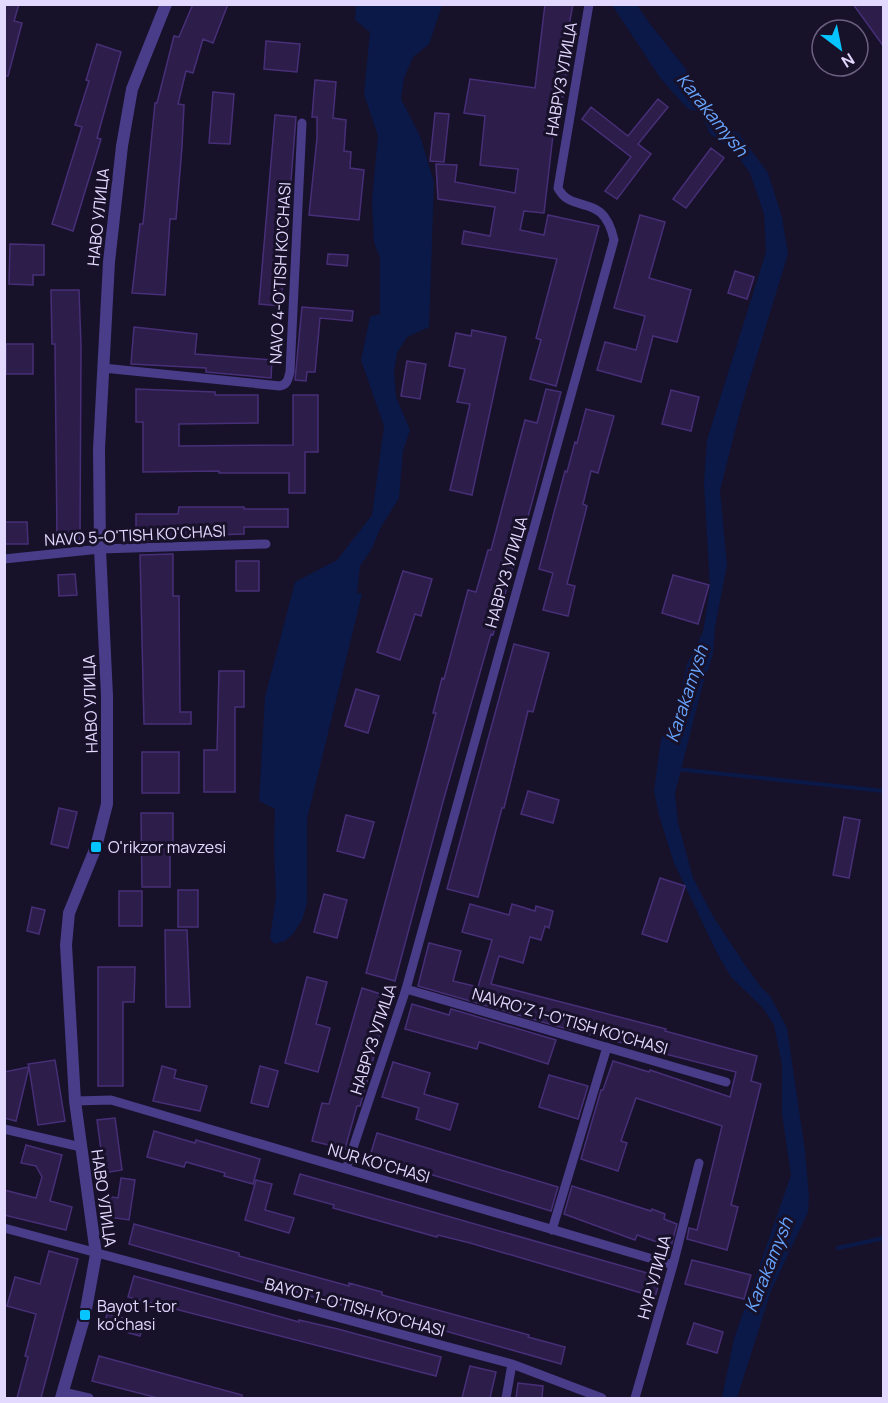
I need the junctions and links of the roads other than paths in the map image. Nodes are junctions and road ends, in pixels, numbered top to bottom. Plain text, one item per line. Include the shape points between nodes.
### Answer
1 (166, 4) edge
2 (590, 4) edge
3 (302, 123) dead end
4 (103, 368) junction
5 (266, 544) dead end
6 (100, 549) junction
7 (4, 559) edge
8 (406, 989) junction
9 (607, 1047) junction
10 (726, 1082) dead end
11 (75, 1101) junction
12 (4, 1129) edge
13 (81, 1147) junction
14 (699, 1163) dead end
15 (346, 1169) junction
16 (4, 1228) edge
17 (552, 1230) junction
18 (96, 1254) junction
19 (673, 1265) junction
20 (513, 1364) junction
21 (62, 1395) edge
22 (89, 1398) edge
23 (506, 1398) edge
24 (602, 1398) edge
25 (635, 1398) edge

1 - 4 street, НАВО УЛИЦА via 132,89 122,146 109,262
2 - 8 street, НАВРУЗ УЛИЦА via 558,188 579,204 603,212 614,240
3 - 4 street, NAVO 4-O'TISH KO'CHASI via 288,381 280,386
4 - 6 street, НАВО УЛИЦА
5 - 6 street, NAVO 5-O'TISH KO'CHASI
6 - 7 street, NAVO 5-O'TISH KO'CHASI
6 - 11 street, НАВО УЛИЦА via 107,804 96,847 69,913 66,945
8 - 9 street, NAVRO'Z 1-O'TISH KO'CHASI
8 - 15 street, НАВРУЗ УЛИЦА
9 - 10 street, NAVRO'Z 1-O'TISH KO'CHASI
9 - 17 street
11 - 13 street, НАВО УЛИЦА
11 - 15 street, NUR KO'CHASI via 111,1100
12 - 13 street
13 - 18 street, НАВО УЛИЦА
14 - 19 street, НУР УЛИЦА
15 - 17 street, NUR KO'CHASI
16 - 18 street, BAYOT 1-O'TISH KO'CHASI
17 - 19 street, NUR KO'CHASI
18 - 20 street, BAYOT 1-O'TISH KO'CHASI
18 - 21 street, НАВО УЛИЦА via 85,1315
19 - 25 street, НУР УЛИЦА
20 - 23 street
20 - 24 street, BAYOT 1-O'TISH KO'CHASI
21 - 22 street

